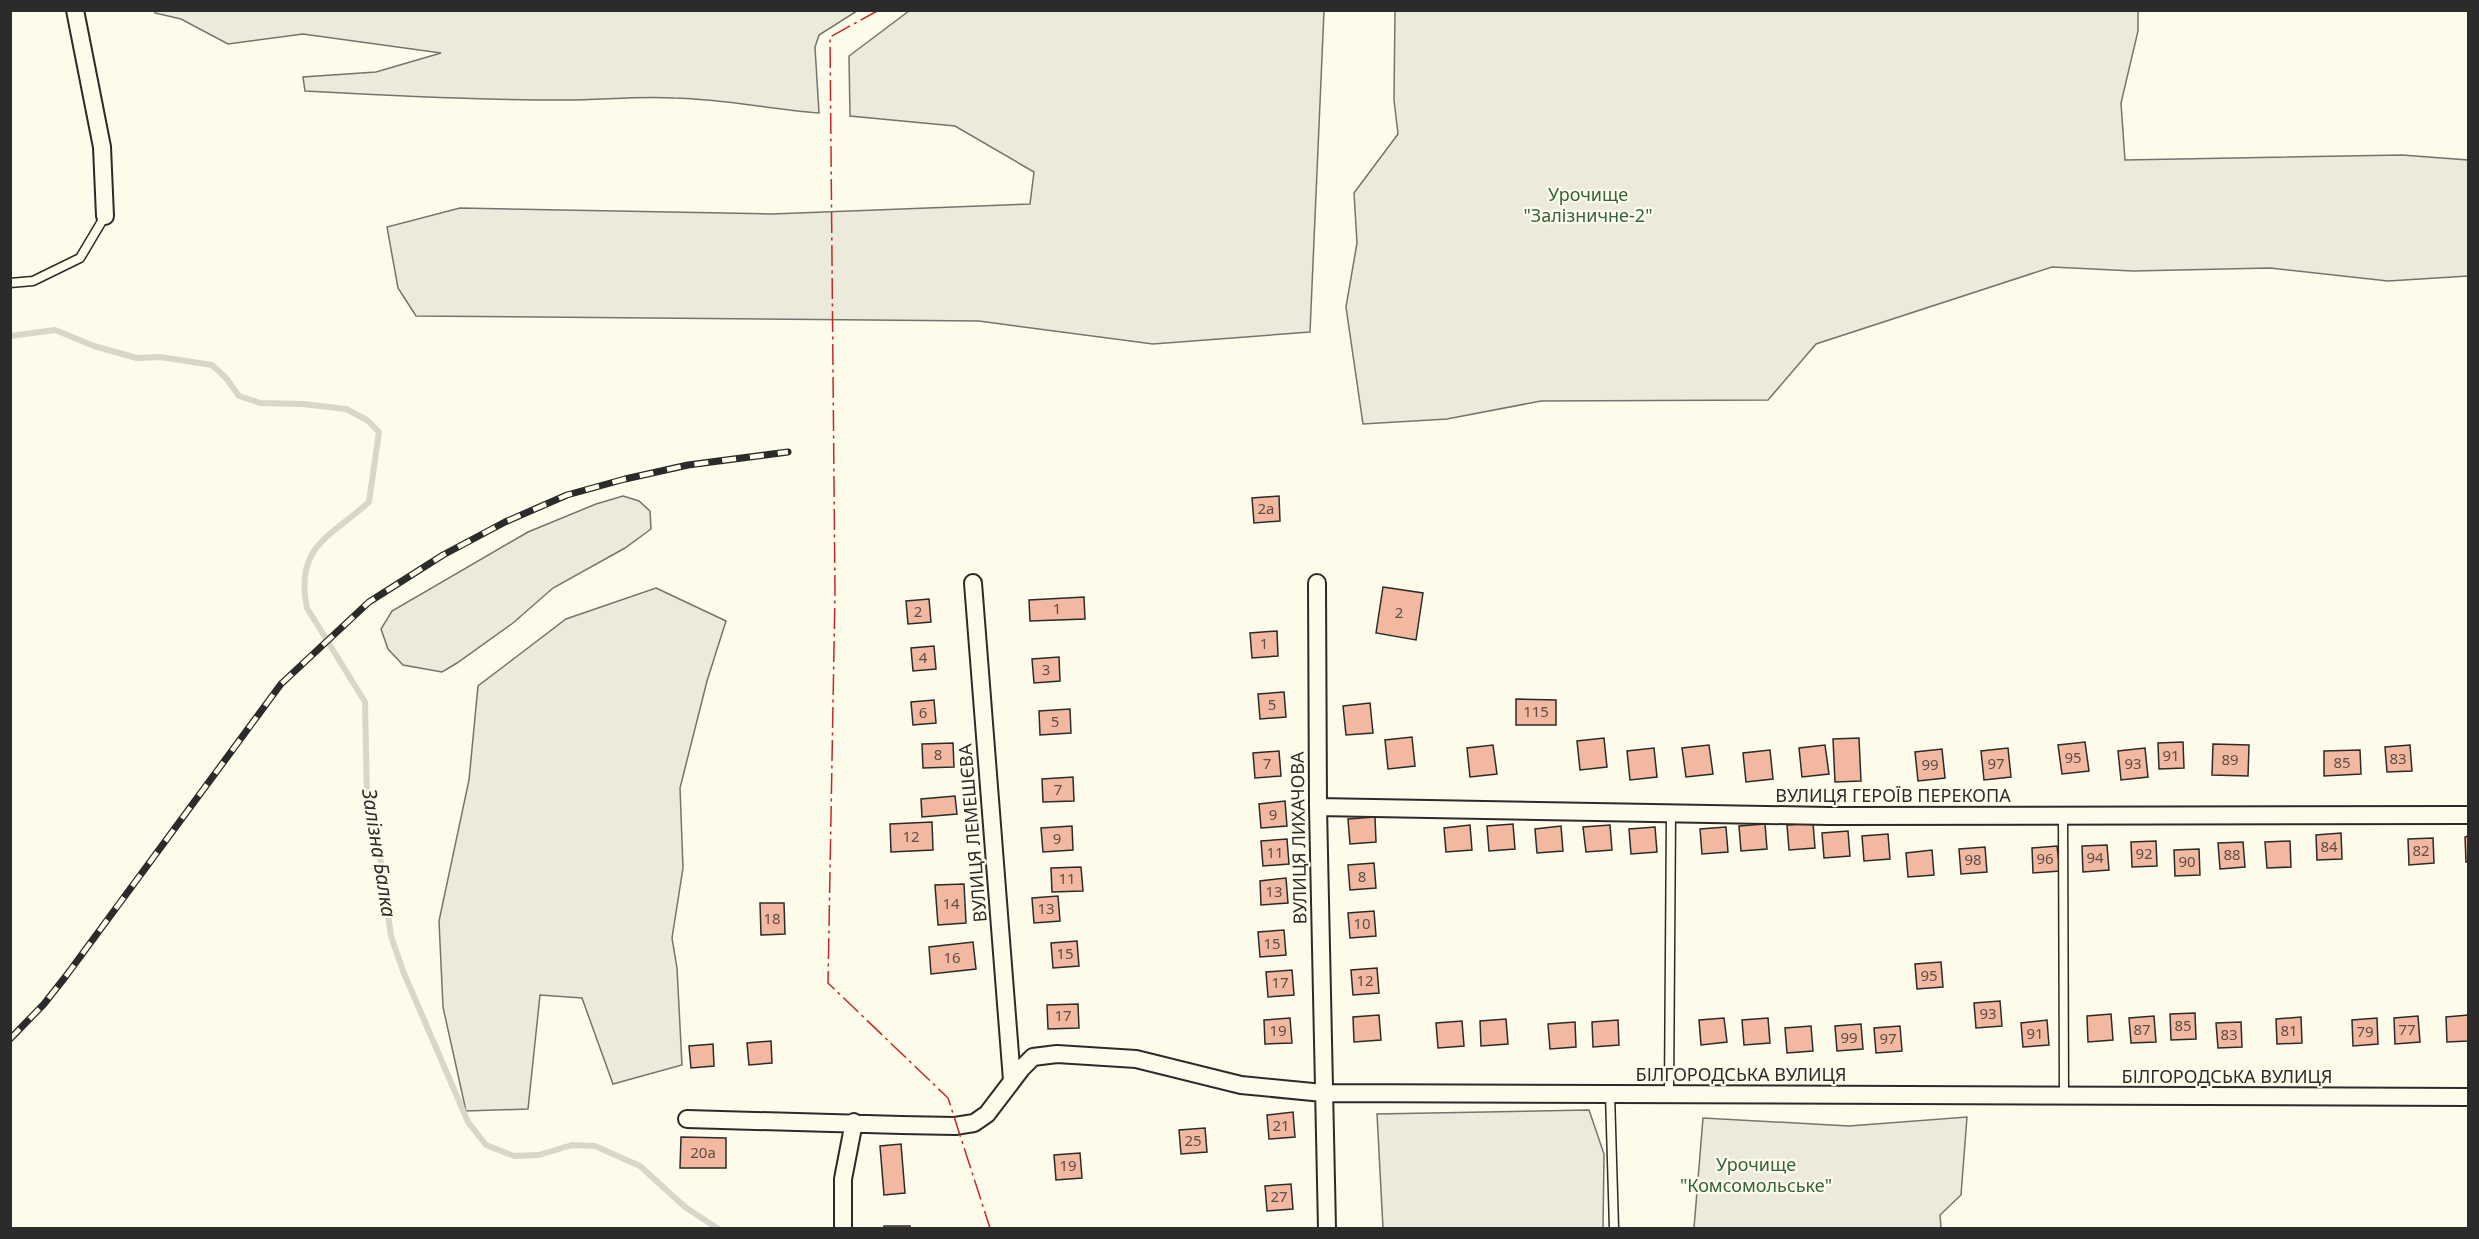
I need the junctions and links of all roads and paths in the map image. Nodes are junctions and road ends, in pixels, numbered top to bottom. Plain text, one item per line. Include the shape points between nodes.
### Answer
1 (75, 10) edge
2 (105, 216) joint
3 (10, 283) edge
4 (973, 583) dead end
5 (1317, 583) dead end
6 (1318, 807) junction
7 (1671, 813) junction
8 (2469, 815) edge
9 (2063, 816) junction
10 (1017, 1074) junction
11 (1323, 1093) junction
12 (1610, 1094) junction
13 (1669, 1094) junction
14 (2064, 1095) junction
15 (2469, 1097) edge
16 (687, 1119) dead end
17 (854, 1122) junction
18 (843, 1228) edge
19 (1328, 1228) edge
20 (1614, 1228) edge

1 - 2 street via 102,147
2 - 3 lane via 80,258 33,281
4 - 10 street, ВУЛИЦЯ ЛЕМЕШЄВА
5 - 6 street, ВУЛИЦЯ ЛИХАЧОВА
6 - 7 street, ВУЛИЦЯ ГЕРОЇВ ПЕРЕКОПА
6 - 11 street, ВУЛИЦЯ ЛИХАЧОВА
7 - 9 street, ВУЛИЦЯ ГЕРОЇВ ПЕРЕКОПА
7 - 13 lane
8 - 9 street, ВУЛИЦЯ ГЕРОЇВ ПЕРЕКОПА
9 - 14 lane
10 - 11 street, БІЛГОРОДСЬКА ВУЛИЦЯ via 1033,1057 1103,1055 1156,1063 1241,1085
10 - 17 street via 987,1114 974,1123 955,1126
11 - 12 street, БІЛГОРОДСЬКА ВУЛИЦЯ
11 - 19 street, ВУЛИЦЯ ЛИХАЧОВА
12 - 13 street, БІЛГОРОДСЬКА ВУЛИЦЯ
12 - 20 lane
13 - 14 street, БІЛГОРОДСЬКА ВУЛИЦЯ
14 - 15 street, БІЛГОРОДСЬКА ВУЛИЦЯ
16 - 17 street
17 - 18 street via 843,1179

